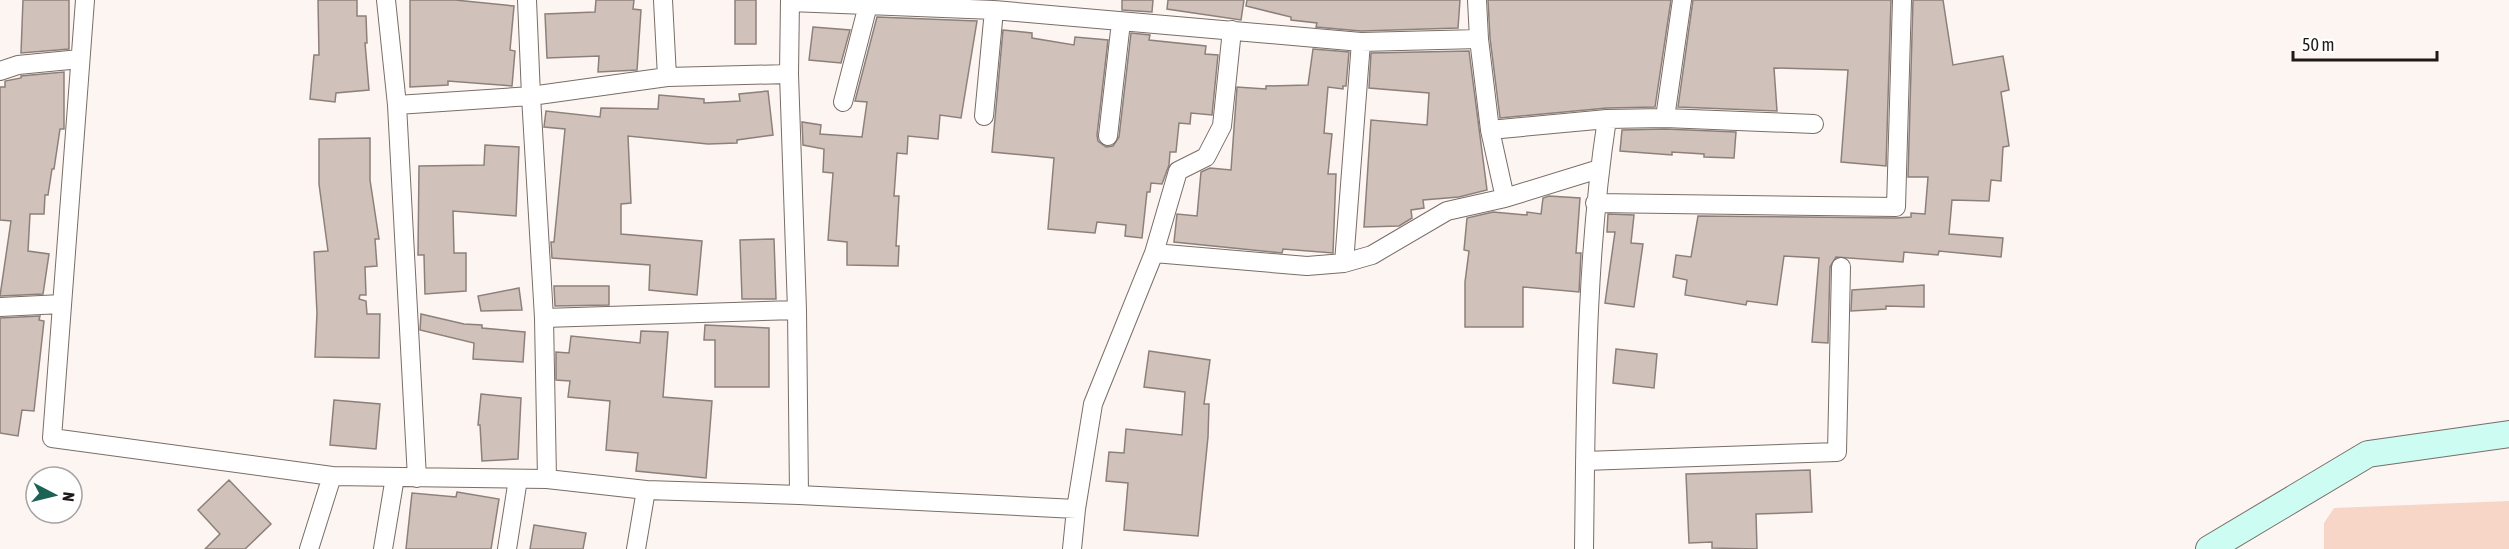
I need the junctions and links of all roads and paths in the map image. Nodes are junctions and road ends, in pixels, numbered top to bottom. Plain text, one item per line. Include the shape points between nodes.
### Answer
1 (85, 0) edge
2 (386, 0) edge
3 (527, 0) edge
4 (663, 0) edge
5 (1477, 0) edge
6 (1682, 0) edge
7 (1902, 0) edge
8 (790, 1) edge
9 (868, 5) junction
10 (994, 10) junction
11 (1121, 22) junction
12 (1232, 30) junction
13 (1479, 39) junction
14 (1361, 42) junction
15 (80, 59) junction
16 (0, 71) edge
17 (789, 74) junction
18 (668, 77) junction
19 (531, 96) junction
20 (843, 102) dead end
21 (397, 105) junction
22 (984, 116) dead end
23 (1665, 118) junction
24 (1607, 119) junction
25 (1814, 124) dead end
26 (1490, 130) junction
27 (1108, 136) dead end
28 (1599, 168) junction
29 (1505, 198) junction
30 (1594, 203) junction
31 (1154, 253) junction
32 (1344, 263) junction
33 (1841, 267) dead end
34 (62, 304) junction
35 (0, 307) edge
36 (797, 310) junction
37 (544, 318) junction
38 (2509, 434) edge
39 (1585, 461) junction
40 (332, 477) junction
41 (395, 477) junction
42 (417, 478) junction
43 (518, 479) junction
44 (547, 479) junction
45 (646, 490) junction
46 (800, 495) junction
47 (1076, 509) junction
48 (309, 549) edge
49 (383, 549) edge
50 (507, 549) edge
51 (636, 549) edge
52 (1072, 549) edge
53 (1584, 549) edge
54 (2209, 549) edge

1 - 15 street
2 - 21 street
3 - 19 street
4 - 18 street
5 - 13 street
6 - 23 street
7 - 30 street via 1896,207
8 - 9 street
8 - 17 street
9 - 10 street
9 - 20 street
10 - 11 street
10 - 22 street
11 - 12 street
11 - 27 street
12 - 14 street
12 - 31 street via 1222,126 1206,156 1178,171
13 - 14 street
13 - 26 street
14 - 32 street
15 - 16 street via 18,65
15 - 34 street
17 - 18 street
17 - 36 street
18 - 19 street
19 - 21 street
19 - 37 street
21 - 42 street
23 - 24 street
23 - 25 street
24 - 26 street
24 - 28 street
26 - 29 street
28 - 29 street
28 - 30 street
29 - 32 street via 1447,210 1372,255
30 - 39 street
31 - 32 street via 1307,266
31 - 47 street via 1093,404
33 - 39 street via 1837,452
34 - 35 street
34 - 40 street via 52,438
36 - 37 street
36 - 46 street
37 - 44 street
38 - 54 street via 2368,454
39 - 53 street
40 - 41 street
40 - 48 street
41 - 42 street
41 - 49 street
42 - 43 street
43 - 44 street
43 - 50 street
44 - 45 street
45 - 46 street
45 - 51 street
46 - 47 street
47 - 52 street

